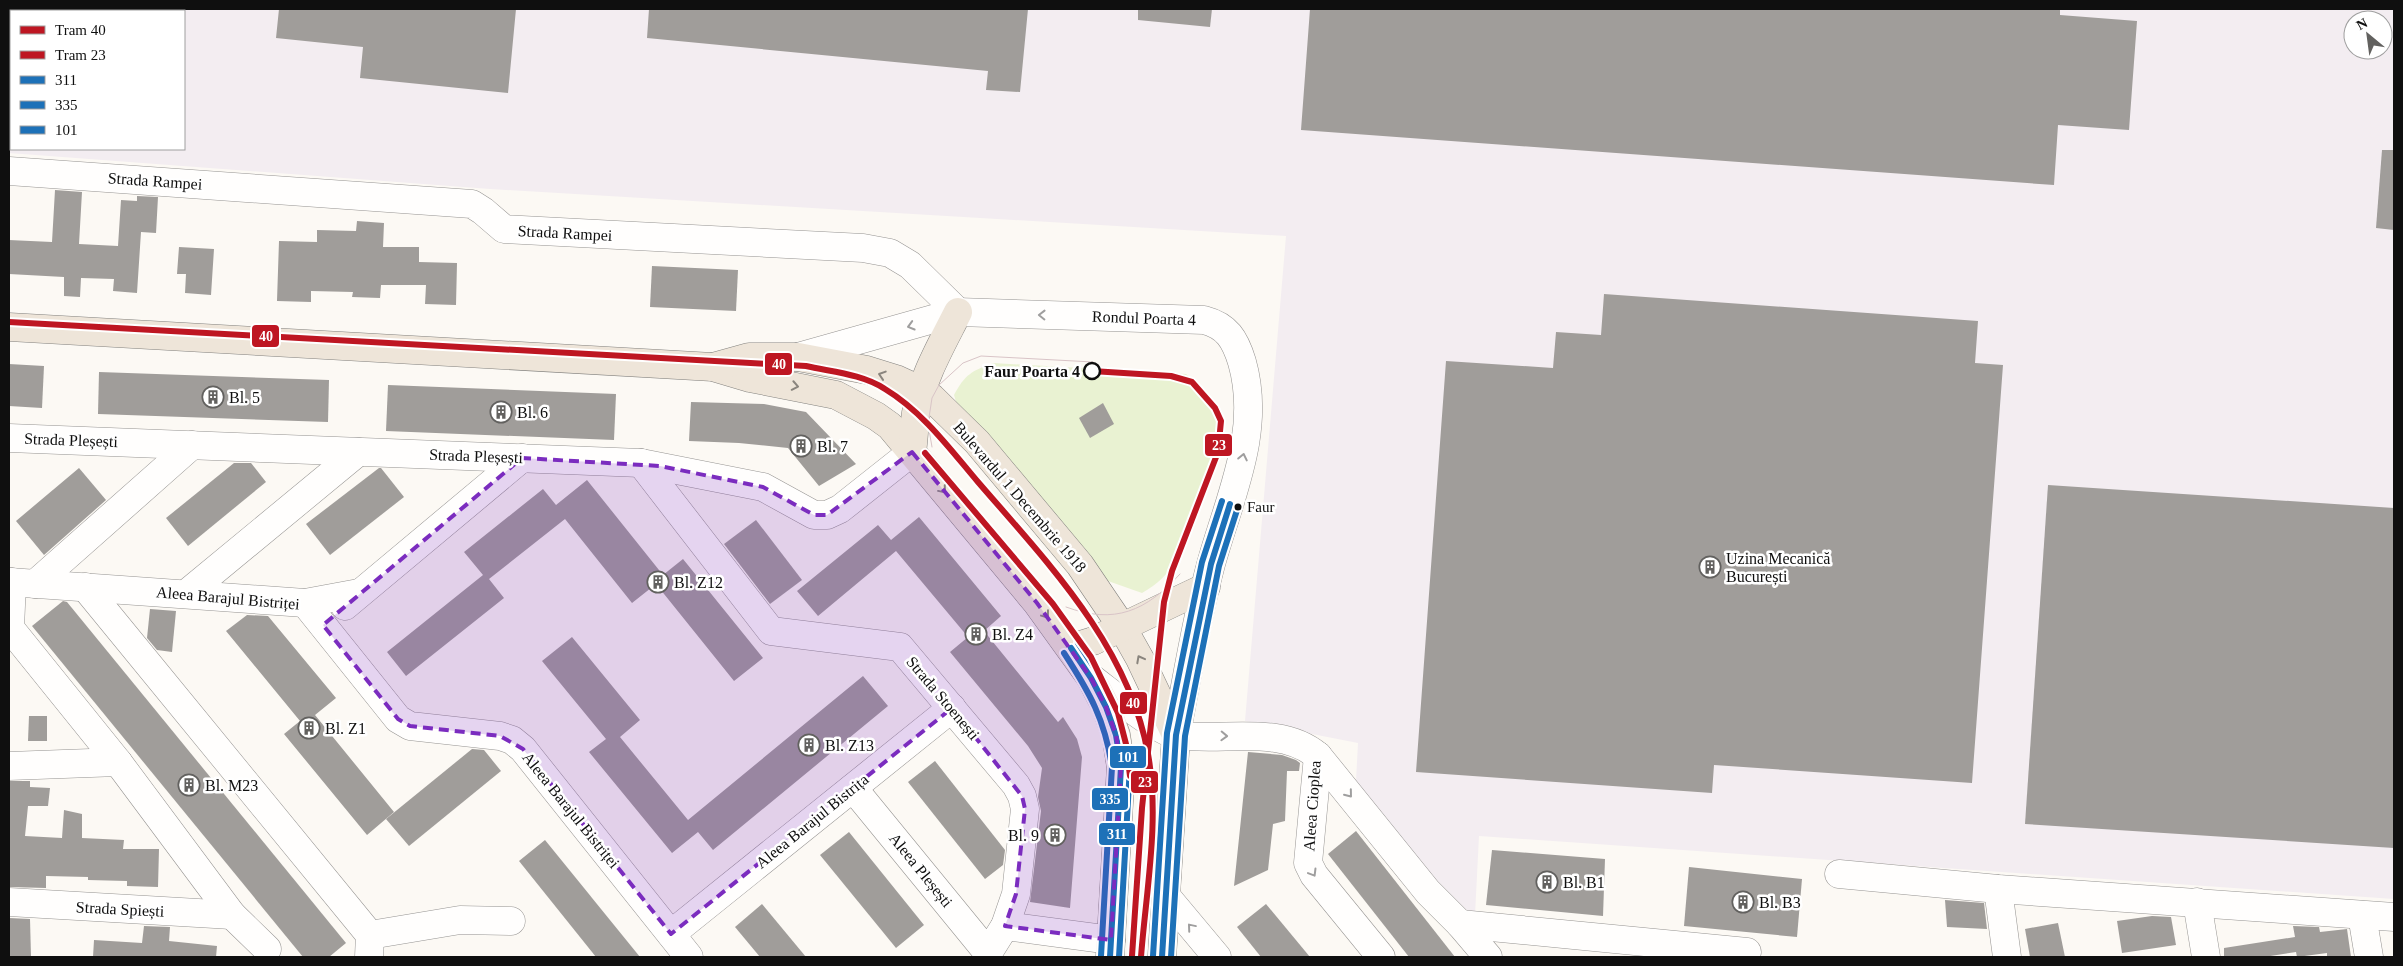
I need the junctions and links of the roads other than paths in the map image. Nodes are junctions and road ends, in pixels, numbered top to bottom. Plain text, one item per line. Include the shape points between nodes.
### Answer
1 (9, 171) edge
2 (958, 312) junction
3 (9, 327) edge
4 (798, 357) junction
5 (713, 367) junction
6 (922, 391) junction
7 (9, 438) edge
8 (192, 445) junction
9 (358, 452) junction
10 (912, 452) junction
11 (522, 458) junction
12 (641, 463) junction
13 (19, 583) edge
14 (85, 587) junction
15 (1206, 587) junction
16 (359, 593) junction
17 (186, 594) junction
18 (305, 603) junction
19 (323, 625) junction
20 (1122, 627) junction
21 (1071, 648) junction
22 (1091, 678) junction
23 (952, 708) junction
24 (1176, 735) junction
25 (1318, 756) junction
26 (118, 762) junction
27 (9, 766) edge
28 (853, 788) junction
29 (1839, 874) dead end
30 (1998, 888) junction
31 (1166, 896) junction
32 (9, 902) edge
33 (2197, 902) junction
34 (232, 915) junction
35 (2362, 915) junction
36 (2394, 917) edge
37 (511, 920) dead end
38 (1460, 924) junction
39 (1005, 926) junction
40 (671, 934) junction
41 (370, 946) edge
42 (267, 949) dead end
43 (1111, 949) edge
44 (1747, 952) dead end
45 (988, 953) joint
46 (689, 957) edge
47 (1162, 957) edge
48 (1217, 957) edge
49 (1381, 957) edge
50 (1488, 957) edge
51 (2007, 957) edge
52 (2206, 957) edge
53 (2369, 957) edge

1 - 2 street, Strada Rampei via 472,204 504,229 863,248 890,253 910,265
2 -> 4 street, Rondul Poarta 4
2 - 6 main road
15 -> 2 street, Rondul Poarta 4 via 1243,459 1248,419 1245,373 1235,344 1223,327 1204,320
3 - 5 main road, Bulevardul 1 Decembrie 1918
4 - 5 main road, Bulevardul 1 Decembrie 1918 via 749,357
6 -> 4 main road, Bulevardul 1 Decembrie 1918 via 867,370
5 -> 10 main road, Bulevardul 1 Decembrie 1918 via 750,378 836,395 890,426
6 - 10 main road
6 - 20 main road, Bulevardul 1 Decembrie 1918 via 977,442 1025,498 1080,565
7 - 8 street, Strada Pleșești
8 - 9 street, Strada Pleșești
8 - 13 street
9 - 11 street, Strada Pleșești
9 - 17 street
10 - 12 street, Strada Pleșești via 840,509 827,515 814,515 763,487
10 -> 21 main road, Bulevardul 1 Decembrie 1918
11 - 12 street, Strada Pleșești
11 - 16 street
12 - 23 street, Strada Stoenești via 771,631 900,647
13 - 14 street, Aleea Barajul Bistriței
13 - 26 street via 10,628
14 - 17 street, Aleea Barajul Bistriței
14 - 41 street
15 - 20 main road
15 - 24 street, Rondul Poarta 4
16 - 18 street
16 - 19 street
17 - 18 street, Aleea Barajul Bistriței
18 - 19 street, Aleea Barajul Bistriței
19 - 40 street, Aleea Barajul Bistriței via 398,719 410,726 500,736 523,749
20 - 21 main road
24 -> 20 main road, Bulevardul 1 Decembrie 1918
21 - 22 main road, Bulevardul 1 Decembrie 1918
22 - 24 street, Aleea Cioplea via 1144,717
22 - 43 main road, Bulevardul 1 Decembrie 1918 via 1116,735 1121,767
23 - 28 street, Aleea Barajul Bistrița
23 - 39 street, Strada Stoenești via 1022,796 1025,809 1016,894
24 -> 25 street, Aleea Cioplea via 1279,738 1306,746
24 - 31 main road, Bulevardul 1 Decembrie 1918
25 -> 38 street via 1416,877
25 -> 49 street, Aleea Cioplea via 1308,863 1314,875
26 - 27 street
26 - 34 street
28 - 40 street, Aleea Barajul Bistrița
28 - 45 street, Aleea Pleșești
29 - 30 street
30 - 33 street
30 - 51 street
31 - 47 main road, Bulevardul 1 Decembrie 1918
48 -> 31 street
32 - 34 street, Strada Spiești
33 - 35 street
33 - 52 street
34 - 42 street
35 - 36 street
35 - 53 street
37 - 41 street via 460,920
38 - 44 street
38 - 50 street
39 - 43 street
39 - 45 street, Strada Stoenești
40 - 46 street, Aleea Barajul Bistriței

